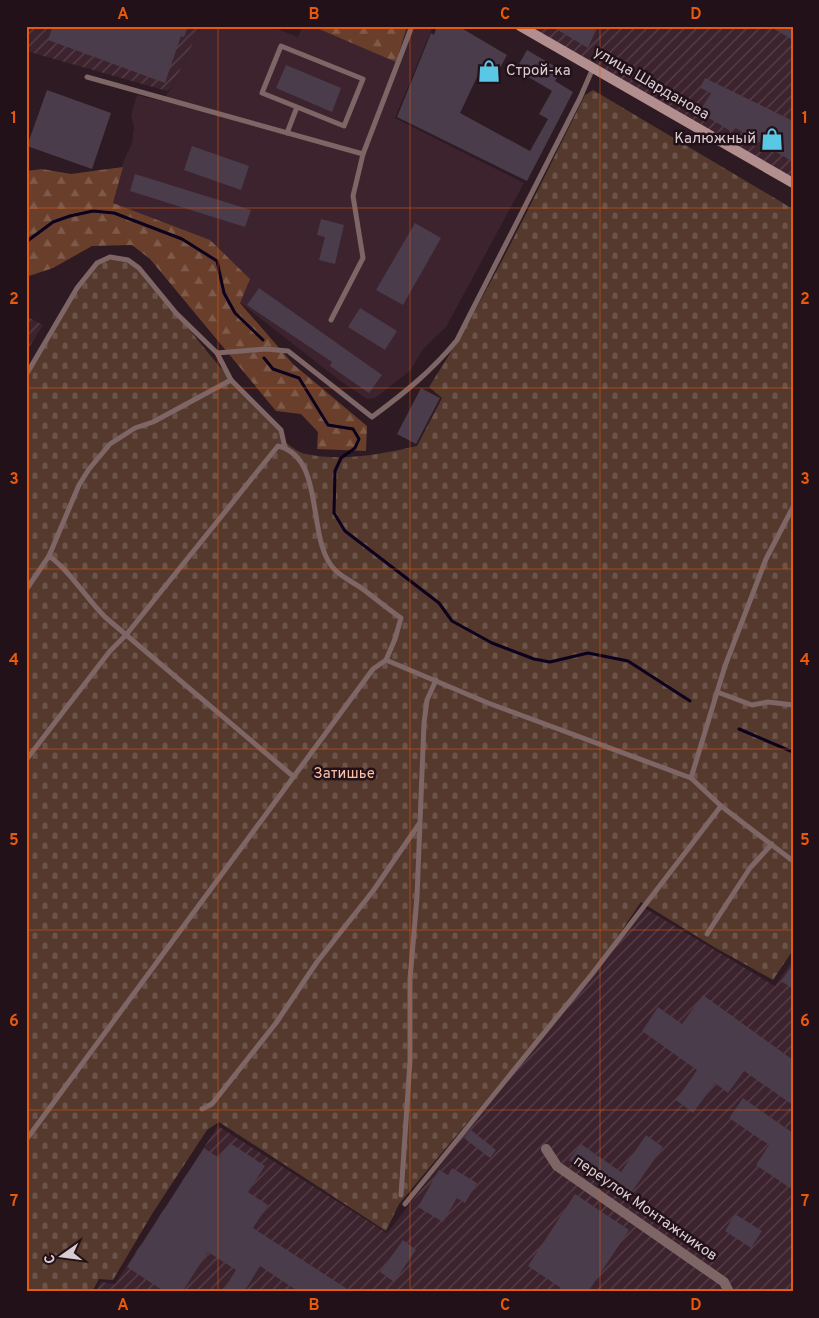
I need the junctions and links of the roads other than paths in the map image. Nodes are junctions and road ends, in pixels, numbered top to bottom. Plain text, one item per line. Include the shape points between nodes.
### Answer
1 (412, 26) edge
2 (520, 26) edge
3 (593, 68) junction
4 (87, 76) dead end
5 (297, 107) junction
6 (288, 133) junction
7 (363, 154) junction
8 (793, 183) edge
9 (331, 320) dead end
10 (217, 354) junction
11 (26, 376) edge
12 (230, 380) junction
13 (285, 448) junction
14 (793, 507) edge
15 (49, 556) junction
16 (26, 590) edge
17 (126, 635) junction
18 (386, 660) junction
19 (436, 680) junction
20 (717, 692) junction
21 (793, 705) edge
22 (26, 760) edge
23 (294, 776) junction
24 (690, 778) junction
25 (720, 806) junction
26 (419, 823) junction
27 (772, 844) junction
28 (793, 861) edge
29 (707, 934) dead end
30 (202, 1109) dead end
31 (26, 1140) edge
32 (546, 1149) dead end
33 (401, 1196) dead end
34 (405, 1204) dead end
35 (728, 1292) edge

1 - 7 lane
2 - 3 main road, улица Шарданова
3 - 8 main road, улица Шарданова
3 - 10 lane via 457,340 409,390 372,417 288,351
4 - 6 lane
5 - 5 lane via 262,93 281,46 363,79 344,126
5 - 6 lane
6 - 7 lane
7 - 9 lane via 353,196 363,258
10 - 11 lane via 176,313 139,268 128,260 110,257 97,263 77,288
10 - 12 lane
12 - 13 lane via 281,430
12 - 15 lane via 153,422 134,428 110,444 79,485
13 - 17 lane via 278,446 266,459
13 - 18 lane via 299,458 307,477 314,498 320,542 335,570 401,618
14 - 20 lane via 766,559
15 - 16 lane
15 - 17 lane via 89,601
17 - 22 lane
17 - 23 lane
18 - 19 lane
18 - 23 lane via 373,669
19 - 24 lane via 488,703
19 - 26 lane via 427,700 424,723
20 - 21 lane via 752,704
20 - 24 lane
23 - 31 lane
24 - 25 lane
25 - 27 lane
25 - 34 lane via 598,966
26 - 30 lane via 276,1023 212,1104
26 - 33 lane
27 - 28 lane
27 - 29 lane via 750,868
32 - 35 street, переулок Монтажников via 557,1166 724,1282

